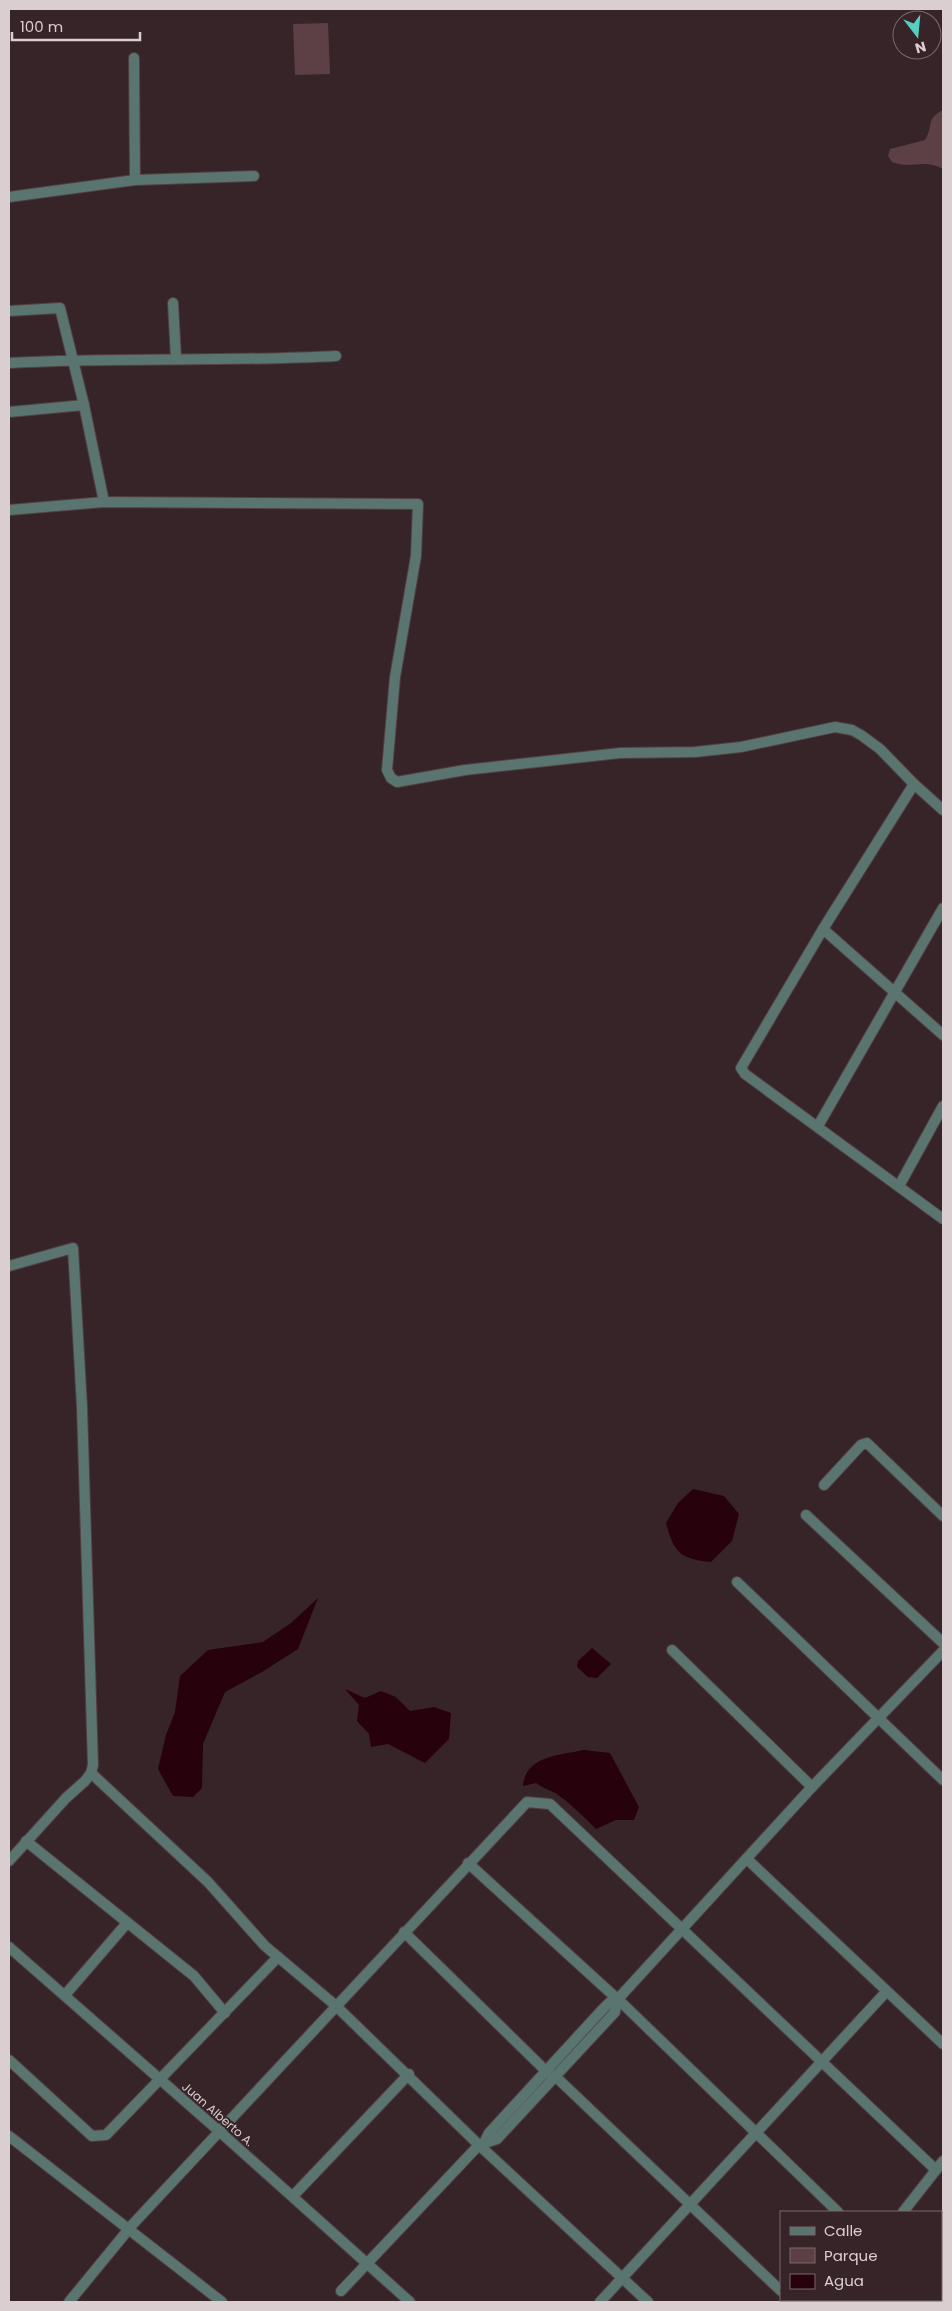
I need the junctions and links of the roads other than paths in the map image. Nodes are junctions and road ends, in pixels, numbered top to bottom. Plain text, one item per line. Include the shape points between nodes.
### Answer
1 (134, 58) dead end
2 (254, 176) dead end
3 (134, 180) junction
4 (9, 197) edge
5 (173, 304) dead end
6 (9, 311) edge
7 (336, 356) dead end
8 (176, 358) junction
9 (73, 360) junction
10 (9, 363) edge
11 (84, 404) junction
12 (9, 412) edge
13 (104, 502) junction
14 (9, 510) edge
15 (914, 784) junction
16 (943, 810) edge
17 (943, 908) edge
18 (824, 929) junction
19 (895, 992) junction
20 (943, 1034) edge
21 (943, 1106) edge
22 (818, 1126) junction
23 (899, 1186) junction
24 (943, 1219) edge
25 (9, 1266) edge
26 (824, 1485) dead end
27 (806, 1515) dead end
28 (943, 1516) edge
29 (737, 1582) dead end
30 (943, 1643) edge
31 (672, 1650) dead end
32 (943, 1651) edge
33 (880, 1718) junction
34 (91, 1773) junction
35 (943, 1780) edge
36 (812, 1787) junction
37 (26, 1841) junction
38 (747, 1859) junction
39 (9, 1861) edge
40 (468, 1863) junction
41 (127, 1923) junction
42 (682, 1929) junction
43 (404, 1932) junction
44 (9, 1947) edge
45 (278, 1957) junction
46 (886, 1992) junction
47 (65, 1995) junction
48 (617, 2000) junction
49 (335, 2005) junction
50 (225, 2013) junction
51 (943, 2044) edge
52 (9, 2060) edge
53 (822, 2062) junction
54 (546, 2071) junction
55 (409, 2074) junction
56 (556, 2077) junction
57 (161, 2080) junction
58 (219, 2131) junction
59 (756, 2133) junction
60 (9, 2136) edge
61 (482, 2143) junction
62 (943, 2162) edge
63 (936, 2170) junction
64 (293, 2196) junction
65 (690, 2205) junction
66 (837, 2211) edge
67 (905, 2211) edge
68 (128, 2230) junction
69 (366, 2264) junction
70 (623, 2278) junction
71 (341, 2290) dead end
72 (780, 2290) edge
73 (69, 2302) edge
74 (222, 2302) edge
75 (410, 2302) edge
76 (600, 2302) edge
77 (648, 2302) edge

1 - 3 street
2 - 3 street
3 - 4 street
5 - 8 street
6 - 9 street via 60,308
7 - 8 street
8 - 9 street
9 - 10 street
9 - 11 street
11 - 12 street
11 - 13 street
13 - 14 street
13 - 15 street via 418,504 416,556 395,677 387,770 396,782 465,770 620,753 741,748 835,728 861,735 880,749
15 - 16 street
15 - 18 street
17 - 19 street
18 - 19 street
18 - 22 street via 741,1066 745,1074
19 - 20 street
19 - 22 street
21 - 23 street
22 - 23 street
23 - 24 street
25 - 34 street via 73,1248 82,1407
26 - 28 street via 861,1445 867,1444
27 - 30 street
29 - 33 street
31 - 36 street
32 - 33 street
33 - 35 street
33 - 36 street
34 - 37 street
34 - 45 street via 208,1882
36 - 38 street
37 - 39 street
37 - 41 street
38 - 42 street
38 - 46 street
40 - 42 street via 527,1802 550,1804
40 - 43 street
40 - 48 street
41 - 47 street
41 - 50 street via 194,1976
42 - 48 street
42 - 53 street
43 - 49 street
43 - 54 street
44 - 47 street, Juan Alberto A.
45 - 49 street
45 - 50 street
46 - 51 street
46 - 53 street
47 - 57 street, Juan Alberto A.
48 - 54 street via 610,2002
48 - 56 street via 615,2012
48 - 59 street
49 - 55 street
49 - 58 street
50 - 57 street
52 - 57 street via 95,2137 106,2135
53 - 59 street
53 - 63 street
54 - 56 street
54 - 61 street
55 - 61 street
55 - 64 street
56 - 61 street via 497,2139
56 - 65 street
57 - 58 street, Juan Alberto A.
58 - 64 street, Juan Alberto A.
58 - 68 street
59 - 65 street
59 - 66 street
60 - 68 street
61 - 69 street
61 - 70 street
62 - 63 street
63 - 67 street
64 - 69 street, Juan Alberto A.
65 - 70 street
65 - 72 street
68 - 73 street
68 - 74 street
69 - 71 street
69 - 75 street, Juan Alberto A.
70 - 76 street
70 - 77 street

